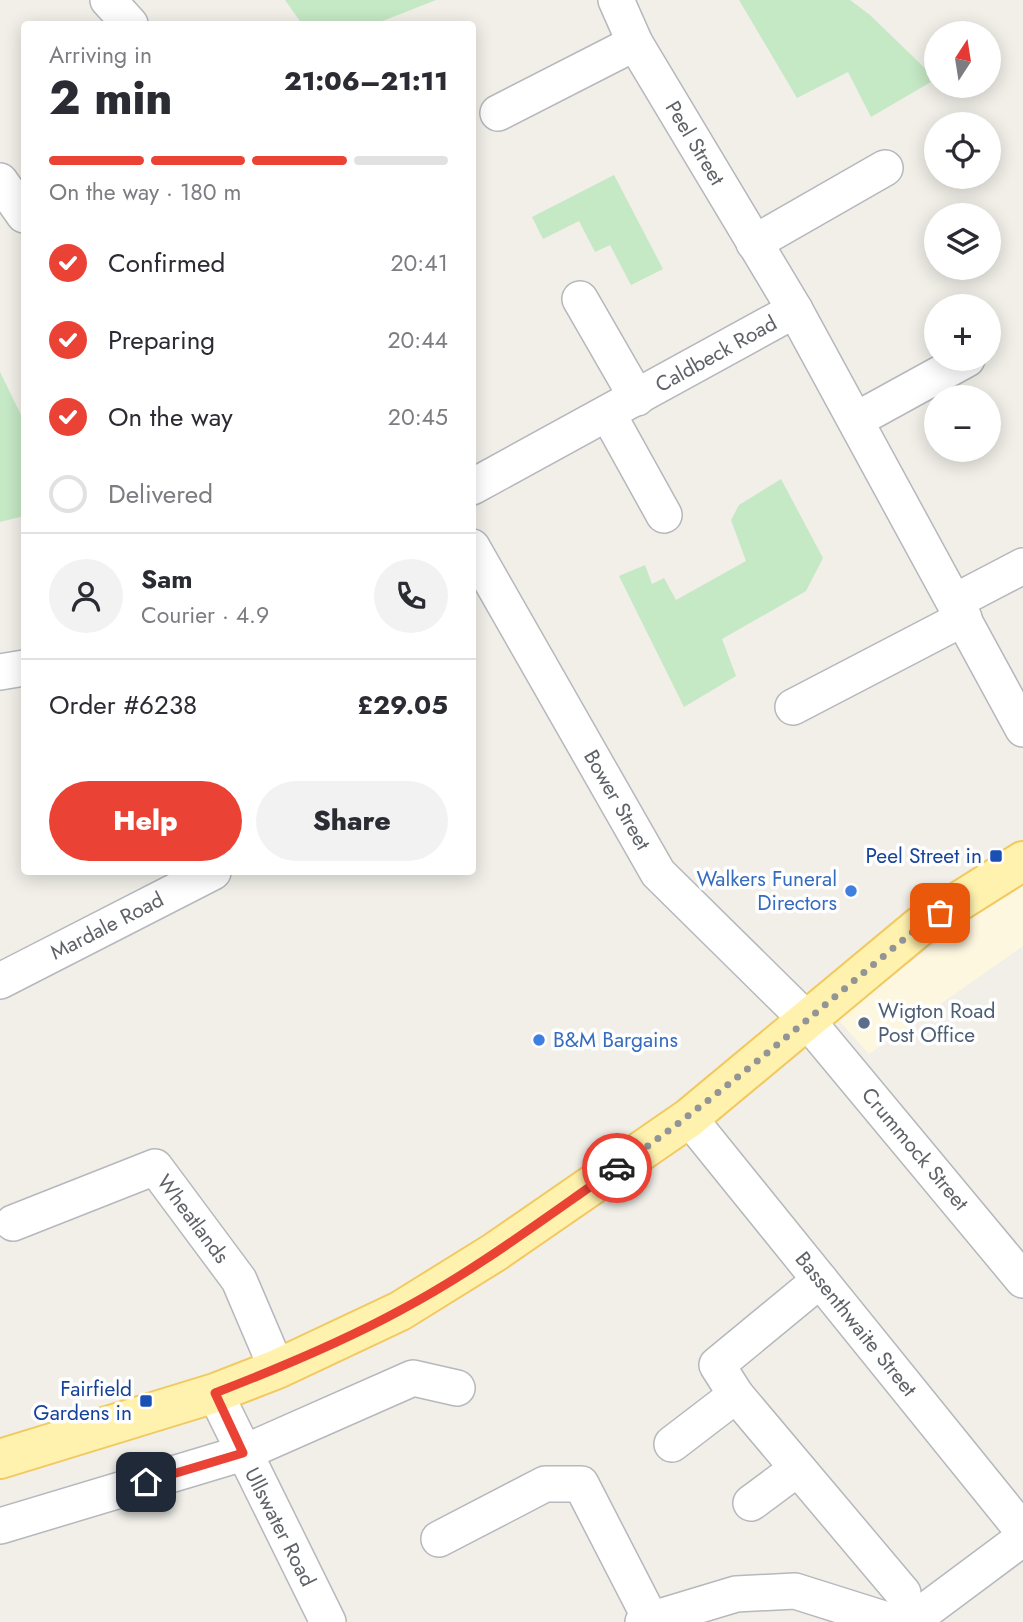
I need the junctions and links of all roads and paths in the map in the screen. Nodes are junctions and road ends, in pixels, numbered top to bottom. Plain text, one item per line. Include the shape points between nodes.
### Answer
1 (108, 0) edge
2 (616, 0) edge
3 (127, 21) edge
4 (635, 43) junction
5 (498, 113) dead end
6 (885, 168) dead end
7 (0, 181) edge
8 (21, 211) edge
9 (754, 243) junction
10 (580, 299) dead end
11 (795, 310) junction
12 (945, 371) edge
13 (623, 406) junction
14 (856, 420) junction
15 (476, 485) edge
16 (664, 515) dead end
17 (476, 554) edge
18 (1023, 566) edge
19 (960, 609) junction
20 (21, 668) edge
21 (0, 672) edge
22 (793, 707) dead end
23 (1023, 729) edge
24 (1023, 861) edge
25 (207, 875) edge
26 (0, 981) edge
27 (805, 1018) junction
28 (689, 1118) junction
29 (13, 1223) dead end
30 (820, 1280) junction
31 (1023, 1280) edge
32 (277, 1369) junction
33 (457, 1388) dead end
34 (215, 1393) junction
35 (736, 1395) junction
36 (672, 1444) dead end
37 (243, 1453) junction
38 (0, 1459) edge
39 (797, 1469) junction
40 (751, 1503) dead end
41 (0, 1526) edge
42 (1023, 1531) edge
43 (1023, 1538) edge
44 (439, 1539) dead end
45 (903, 1593) dead end
46 (649, 1621) edge
47 (328, 1622) edge

1 - 3 street
2 - 4 street, Peel Street
4 - 5 street
4 - 9 street, Peel Street
6 - 9 street
7 - 8 street
9 - 11 street, Peel Street
10 - 13 street, Caldbeck Road
11 - 13 street, Caldbeck Road
11 - 14 street, Peel Street
12 - 14 street
13 - 15 street, Caldbeck Road
13 - 16 street, Caldbeck Road
14 - 19 street, Peel Street
17 - 27 street, Bower Street via 658,873
18 - 19 street
19 - 22 street
19 - 23 street, Peel Street
20 - 21 street
24 - 27 main road via 920,926
25 - 26 street, Mardale Road
27 - 28 main road
27 - 31 street, Crummock Street
28 - 30 street, Bassenthwaite Street
28 - 32 main road via 495,1252 400,1311
29 - 32 street, Wheatlands via 155,1167 239,1280
30 - 35 street via 717,1365
30 - 42 street, Bassenthwaite Street
32 - 34 main road
33 - 37 street via 413,1378
34 - 37 street, Ullswater Road
34 - 38 main road
35 - 36 street
35 - 39 street
37 - 41 street
37 - 47 street, Ullswater Road
39 - 40 street
39 - 45 street
43 - 46 street via 921,1614 887,1620 795,1591 736,1594
44 - 46 street via 545,1484 581,1484

